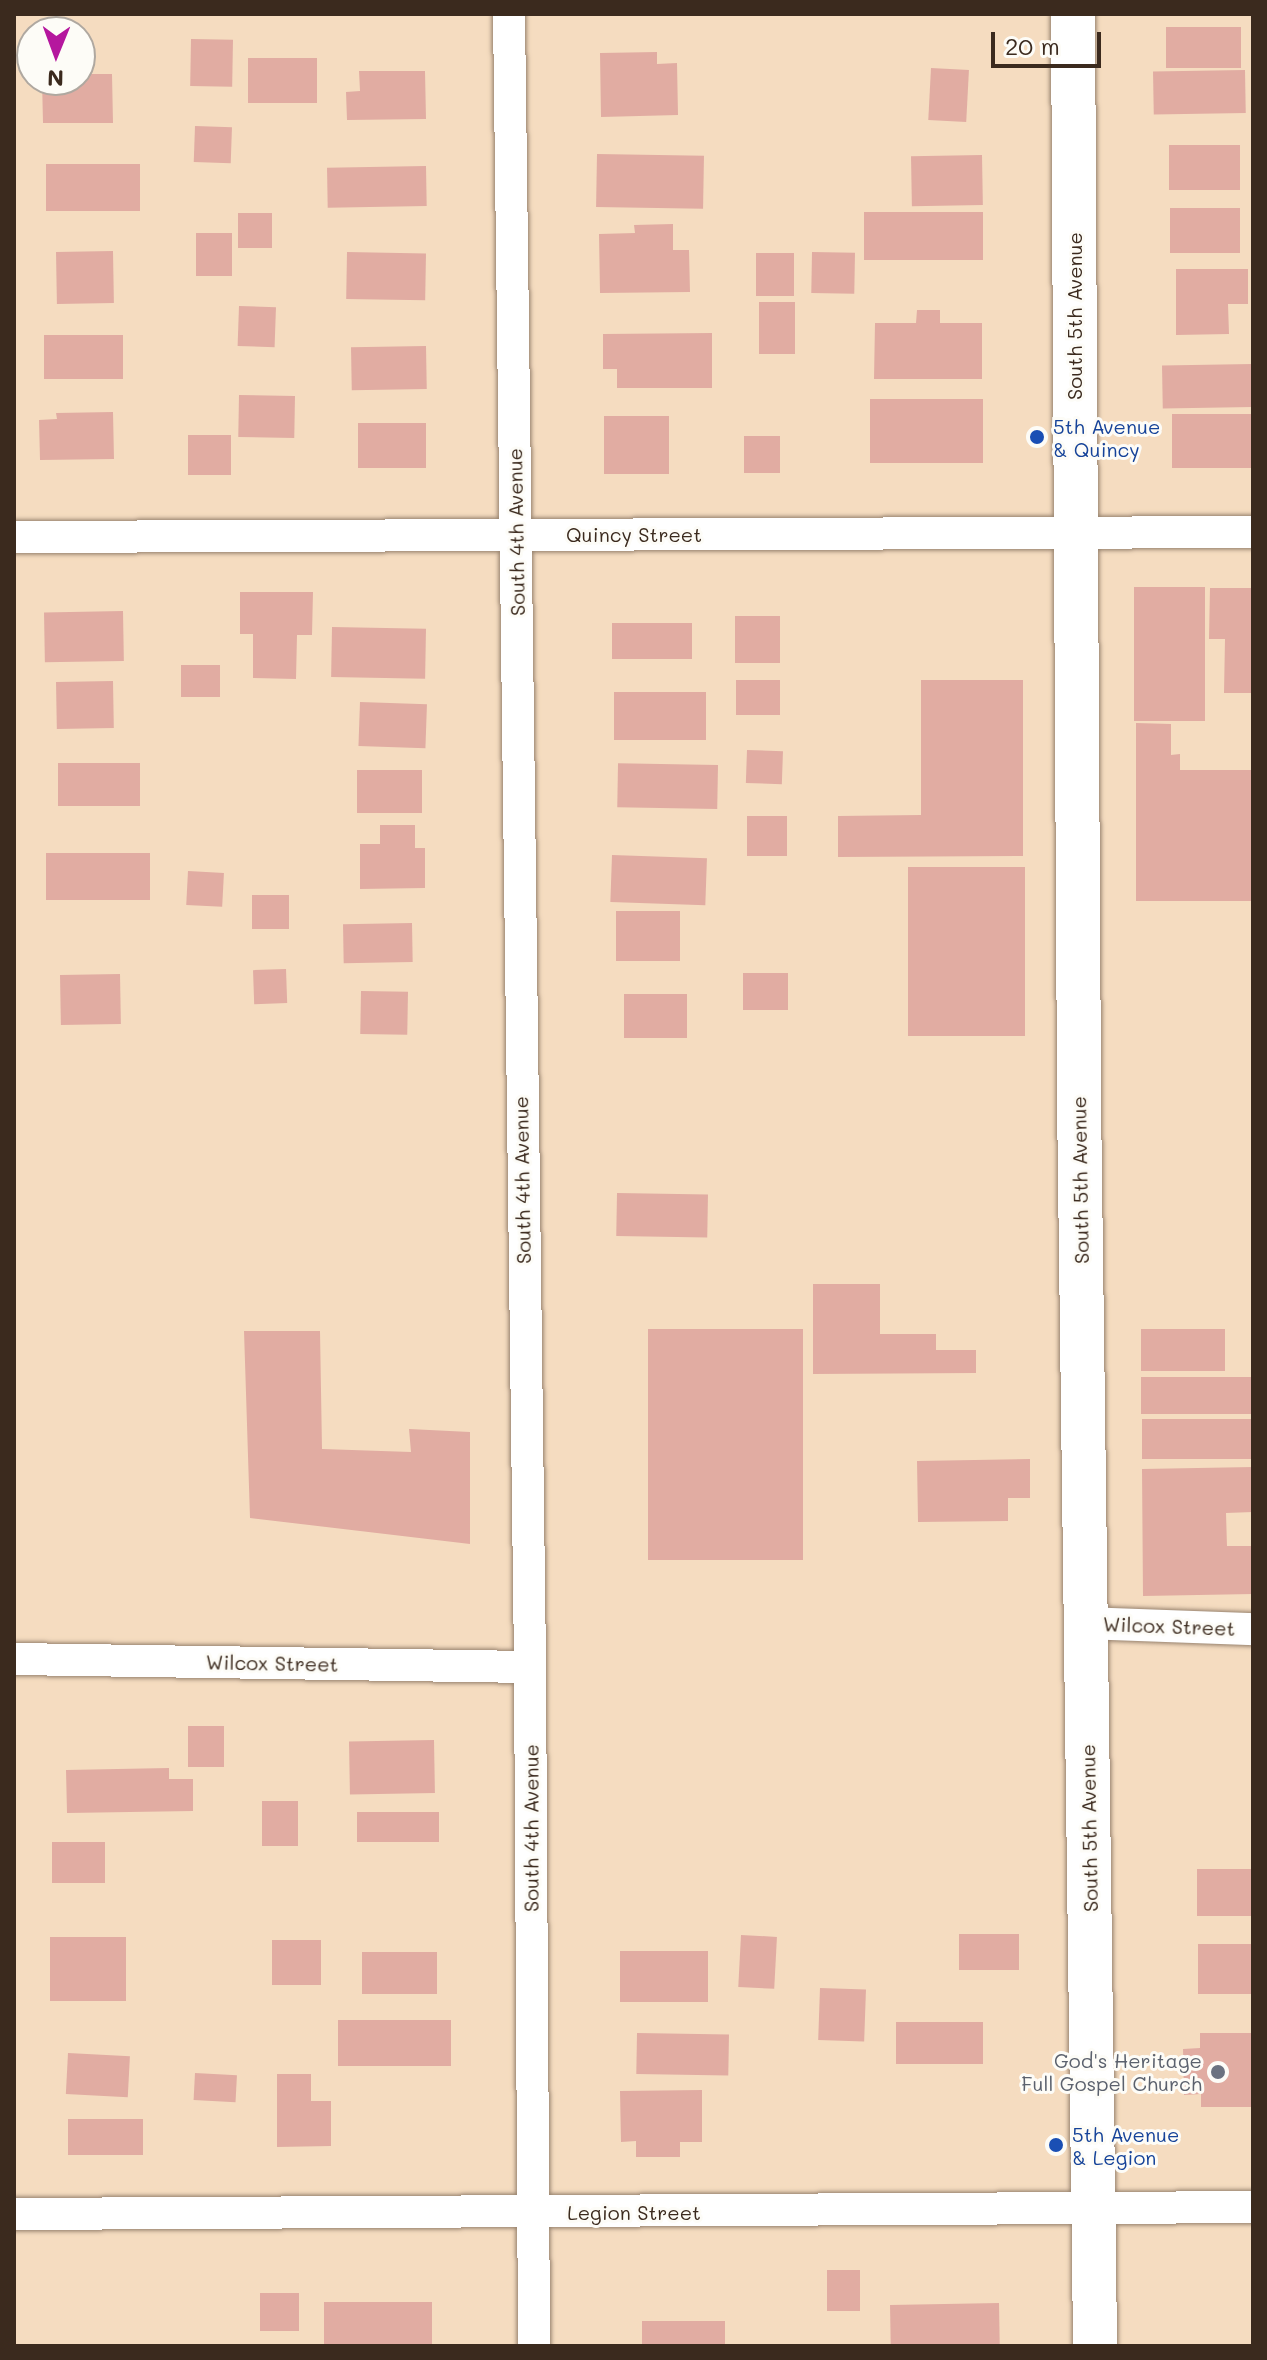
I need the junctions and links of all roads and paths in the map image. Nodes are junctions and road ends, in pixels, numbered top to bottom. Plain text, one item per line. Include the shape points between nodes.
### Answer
1 (509, 14) edge
2 (1073, 14) edge
3 (1253, 532) edge
4 (1076, 533) junction
5 (516, 535) junction
6 (14, 537) edge
7 (1086, 1623) junction
8 (1253, 1629) edge
9 (14, 1659) edge
10 (530, 1667) junction
11 (1253, 2207) edge
12 (1094, 2208) junction
13 (533, 2212) junction
14 (14, 2214) edge
15 (534, 2346) edge
16 (1095, 2346) edge

1 - 5 street, South 4th Avenue
2 - 4 street, South 5th Avenue
3 - 4 street, Quincy Street
4 - 5 street, Quincy Street
4 - 7 street, South 5th Avenue
5 - 6 street, Quincy Street
5 - 10 street, South 4th Avenue
7 - 8 street, Wilcox Street
7 - 12 street, South 5th Avenue
9 - 10 street, Wilcox Street
10 - 13 street, South 4th Avenue
11 - 12 street, Legion Street
12 - 13 street, Legion Street
12 - 16 street, South 5th Avenue
13 - 14 street, Legion Street
13 - 15 street, South 4th Avenue

